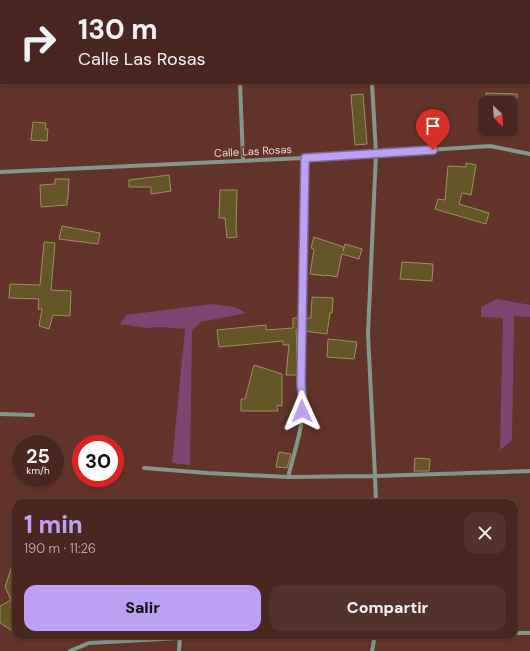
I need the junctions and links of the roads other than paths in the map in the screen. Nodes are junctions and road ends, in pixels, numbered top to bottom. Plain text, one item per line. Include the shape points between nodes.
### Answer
1 (240, 84) edge
2 (372, 84) edge
3 (376, 153) junction
4 (530, 154) edge
5 (305, 158) junction
6 (243, 160) junction
7 (0, 172) edge
8 (0, 414) edge
9 (32, 415) dead end
10 (144, 468) dead end
11 (530, 471) edge
12 (375, 476) junction
13 (288, 477) junction
14 (376, 499) edge
15 (518, 633) edge
16 (530, 633) edge
17 (162, 639) edge
18 (180, 639) edge
19 (374, 639) edge
20 (70, 651) edge
21 (179, 651) edge
22 (372, 651) edge

1 - 6 street
2 - 3 street
3 - 4 street, Calle Las Rosas via 490,146
3 - 5 street, Calle Las Rosas
3 - 12 street via 368,334
5 - 6 street, Calle Las Rosas
5 - 13 street via 301,384 303,408
6 - 7 street, Calle Las Rosas
8 - 9 street
10 - 13 street
11 - 12 street
12 - 13 street
12 - 14 street
15 - 16 street
17 - 20 street via 89,643
18 - 21 street
19 - 22 street

